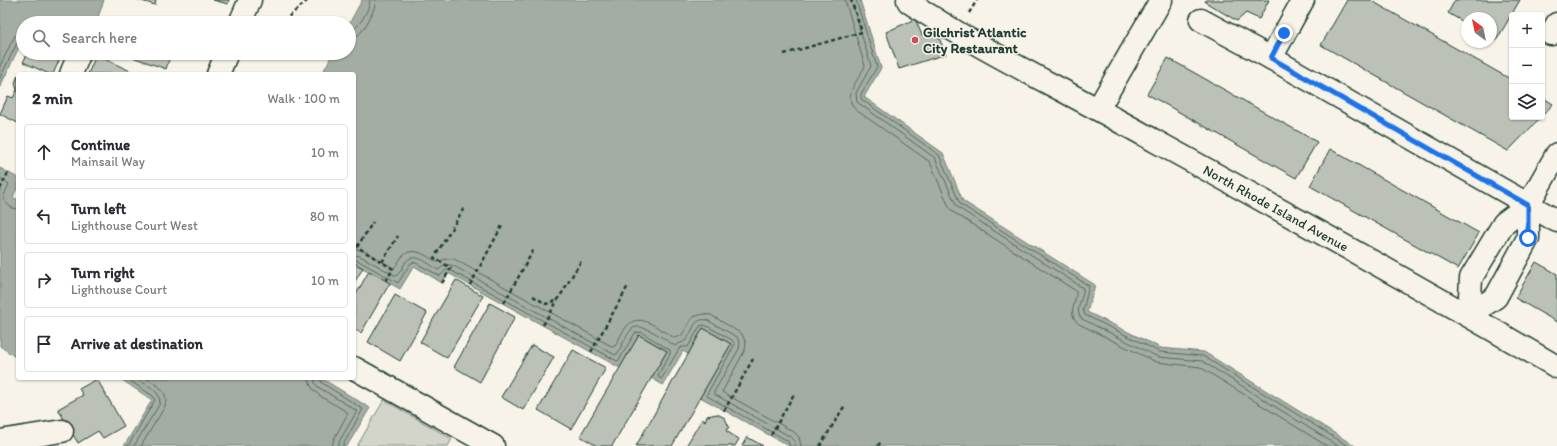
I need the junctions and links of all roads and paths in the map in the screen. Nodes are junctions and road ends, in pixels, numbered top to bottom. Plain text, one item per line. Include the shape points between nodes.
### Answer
1 (250, 0) edge
2 (308, 0) edge
3 (851, 0) edge
4 (908, 0) edge
5 (1161, 0) edge
6 (1303, 0) edge
7 (243, 16) edge
8 (289, 16) edge
9 (1201, 20) dead end
10 (784, 54) dead end
11 (1271, 58) junction
12 (224, 60) edge
13 (219, 72) edge
14 (1098, 109) junction
15 (1557, 154) edge
16 (8, 173) dead end
17 (0, 189) edge
18 (1528, 205) junction
19 (464, 208) dead end
20 (1557, 221) edge
21 (372, 222) dead end
22 (503, 224) dead end
23 (398, 236) dead end
24 (356, 246) edge
25 (534, 249) dead end
26 (581, 261) dead end
27 (382, 262) junction
28 (386, 281) dead end
29 (442, 282) dead end
30 (470, 285) dead end
31 (628, 286) dead end
32 (533, 296) dead end
33 (558, 300) junction
34 (504, 303) dead end
35 (1469, 315) junction
36 (544, 325) dead end
37 (591, 352) dead end
38 (753, 359) dead end
39 (1557, 367) edge
40 (356, 369) edge
41 (794, 394) dead end
42 (845, 405) dead end
43 (724, 411) dead end
44 (62, 431) dead end
45 (771, 435) dead end
46 (0, 441) edge
47 (881, 441) dead end
48 (481, 443) edge
49 (820, 446) edge
50 (878, 446) edge

1 - 7 street
2 - 8 path
3 - 10 path via 862,32
4 - 14 street, North Rhode Island Avenue via 933,19 994,54
5 - 14 street
6 - 11 street
9 - 11 street
11 - 18 street
12 - 13 street
14 - 35 street, North Rhode Island Avenue
15 - 18 street
16 - 17 path
18 - 20 street
18 - 35 street via 1504,222 1471,278
18 - 35 street via 1528,238 1496,297
19 - 29 path via 434,258 451,268
21 - 24 path
22 - 30 path
23 - 27 path
24 - 27 path
25 - 34 path
26 - 33 path
27 - 28 path via 393,269
31 - 37 path
32 - 33 path via 546,304
33 - 36 path
35 - 39 street, North Rhode Island Avenue
38 - 43 path
40 - 48 street
41 - 45 path
42 - 49 path
44 - 46 street
47 - 50 path

